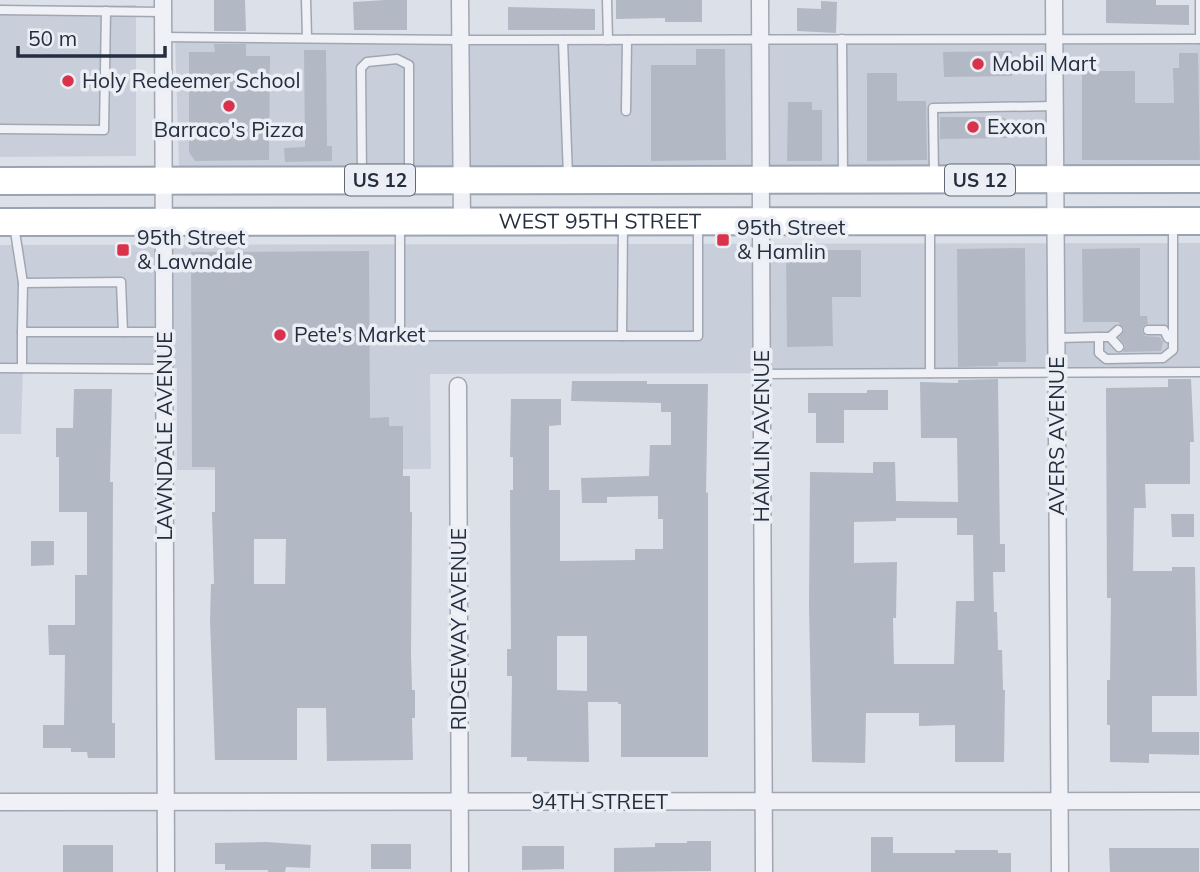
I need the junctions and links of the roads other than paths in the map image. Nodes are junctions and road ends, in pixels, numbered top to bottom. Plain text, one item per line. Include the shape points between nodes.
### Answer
1 (306, 0) edge
2 (460, 0) edge
3 (607, 0) edge
4 (760, 0) edge
5 (1054, 0) edge
6 (1200, 0) edge
7 (163, 6) edge
8 (0, 10) edge
9 (106, 11) junction
10 (163, 37) junction
11 (307, 37) junction
12 (760, 39) junction
13 (842, 39) junction
14 (1055, 39) junction
15 (1200, 39) edge
16 (461, 40) junction
17 (563, 40) junction
18 (608, 40) junction
19 (626, 40) junction
20 (1055, 106) junction
21 (626, 111) dead end
22 (0, 130) edge
23 (1200, 179) edge
24 (408, 180) junction
25 (462, 180) junction
26 (568, 180) junction
27 (761, 180) junction
28 (844, 180) junction
29 (934, 180) junction
30 (1056, 180) junction
31 (0, 181) edge
32 (164, 181) junction
33 (362, 181) junction
34 (1173, 221) junction
35 (1200, 221) edge
36 (7, 222) edge
37 (164, 222) junction
38 (400, 222) junction
39 (462, 222) junction
40 (623, 222) junction
41 (698, 222) junction
42 (761, 222) junction
43 (930, 222) junction
44 (1056, 222) junction
45 (23, 283) junction
46 (1118, 330) dead end
47 (1148, 330) dead end
48 (22, 332) junction
49 (123, 332) junction
50 (165, 332) junction
51 (622, 336) junction
52 (1100, 337) junction
53 (1110, 337) junction
54 (1057, 338) junction
55 (1171, 338) junction
56 (1119, 347) dead end
57 (1163, 347) dead end
58 (0, 368) edge
59 (22, 368) junction
60 (165, 369) junction
61 (1200, 372) edge
62 (930, 373) junction
63 (1057, 373) junction
64 (762, 374) junction
65 (458, 386) dead end
66 (1060, 801) junction
67 (1200, 801) edge
68 (0, 802) edge
69 (166, 802) junction
70 (460, 802) junction
71 (764, 802) junction
72 (166, 872) edge
73 (460, 872) edge
74 (764, 872) edge
75 (1060, 872) edge

1 - 11 lane
2 - 16 street
3 - 18 lane
4 - 12 street, HAMLIN AVENUE
5 - 14 street, AVERS AVENUE
6 - 15 lane
7 - 9 lane
7 - 10 street, LAWNDALE AVENUE
8 - 9 lane
9 - 22 lane via 104,131
10 - 11 lane
10 - 32 street, LAWNDALE AVENUE
11 - 16 lane
12 - 13 lane
12 - 19 lane
12 - 27 street, HAMLIN AVENUE
13 - 14 lane
13 - 28 lane
14 - 15 lane
14 - 20 street, AVERS AVENUE
16 - 17 lane
16 - 25 street
17 - 18 lane
17 - 26 lane
18 - 19 lane
19 - 21 lane
20 - 29 lane via 933,108
20 - 30 street, AVERS AVENUE
23 - 30 main road, WEST 95TH STREET / US 12
24 - 25 main road, WEST 95TH STREET / US 12
24 - 33 main road, WEST 95TH STREET / US 12
24 - 33 lane via 409,65 397,59 367,61 361,68
25 - 26 main road, WEST 95TH STREET / US 12
25 - 39 street
26 - 27 main road, WEST 95TH STREET / US 12
27 - 28 main road, WEST 95TH STREET / US 12
27 - 42 street, HAMLIN AVENUE
28 - 29 main road, WEST 95TH STREET / US 12
29 - 30 main road, WEST 95TH STREET / US 12
30 - 44 street, AVERS AVENUE
31 - 32 main road, WEST 95TH STREET / US 12
32 - 33 main road, WEST 95TH STREET / US 12
32 - 37 street, LAWNDALE AVENUE
34 - 35 main road, WEST 95TH STREET / US 12
34 - 44 main road, WEST 95TH STREET / US 12
34 - 55 lane
36 - 37 main road, WEST 95TH STREET / US 12
36 - 45 lane
37 - 38 main road, WEST 95TH STREET / US 12
37 - 50 street, LAWNDALE AVENUE
38 - 39 main road, WEST 95TH STREET / US 12
38 - 51 lane via 400,336
39 - 40 main road, WEST 95TH STREET / US 12
40 - 41 main road, WEST 95TH STREET / US 12
40 - 51 lane
41 - 42 main road, WEST 95TH STREET / US 12
41 - 51 lane via 698,336
42 - 43 main road, WEST 95TH STREET / US 12
42 - 64 street, HAMLIN AVENUE
43 - 44 main road, WEST 95TH STREET / US 12
43 - 62 lane
44 - 54 street, AVERS AVENUE
45 - 48 lane
45 - 49 lane via 121,282
46 - 53 lane
47 - 55 lane via 1164,330
48 - 49 lane
48 - 59 lane
49 - 50 lane
50 - 60 street, LAWNDALE AVENUE
52 - 53 lane
52 - 54 lane
52 - 55 lane via 1099,353 1106,359 1163,358 1173,350
53 - 56 lane
54 - 63 street, AVERS AVENUE
55 - 57 lane
58 - 59 lane
59 - 60 lane
60 - 69 street, LAWNDALE AVENUE
61 - 63 lane
62 - 63 lane
62 - 64 lane
63 - 66 street, AVERS AVENUE
64 - 71 street, HAMLIN AVENUE
65 - 70 street, RIDGEWAY AVENUE
66 - 67 street, 94TH STREET
66 - 71 street, 94TH STREET
66 - 75 street, AVERS AVENUE
68 - 69 street, 94TH STREET
69 - 70 street, 94TH STREET
69 - 72 street, LAWNDALE AVENUE
70 - 71 street, 94TH STREET
70 - 73 street, RIDGEWAY AVENUE
71 - 74 street, HAMLIN AVENUE

